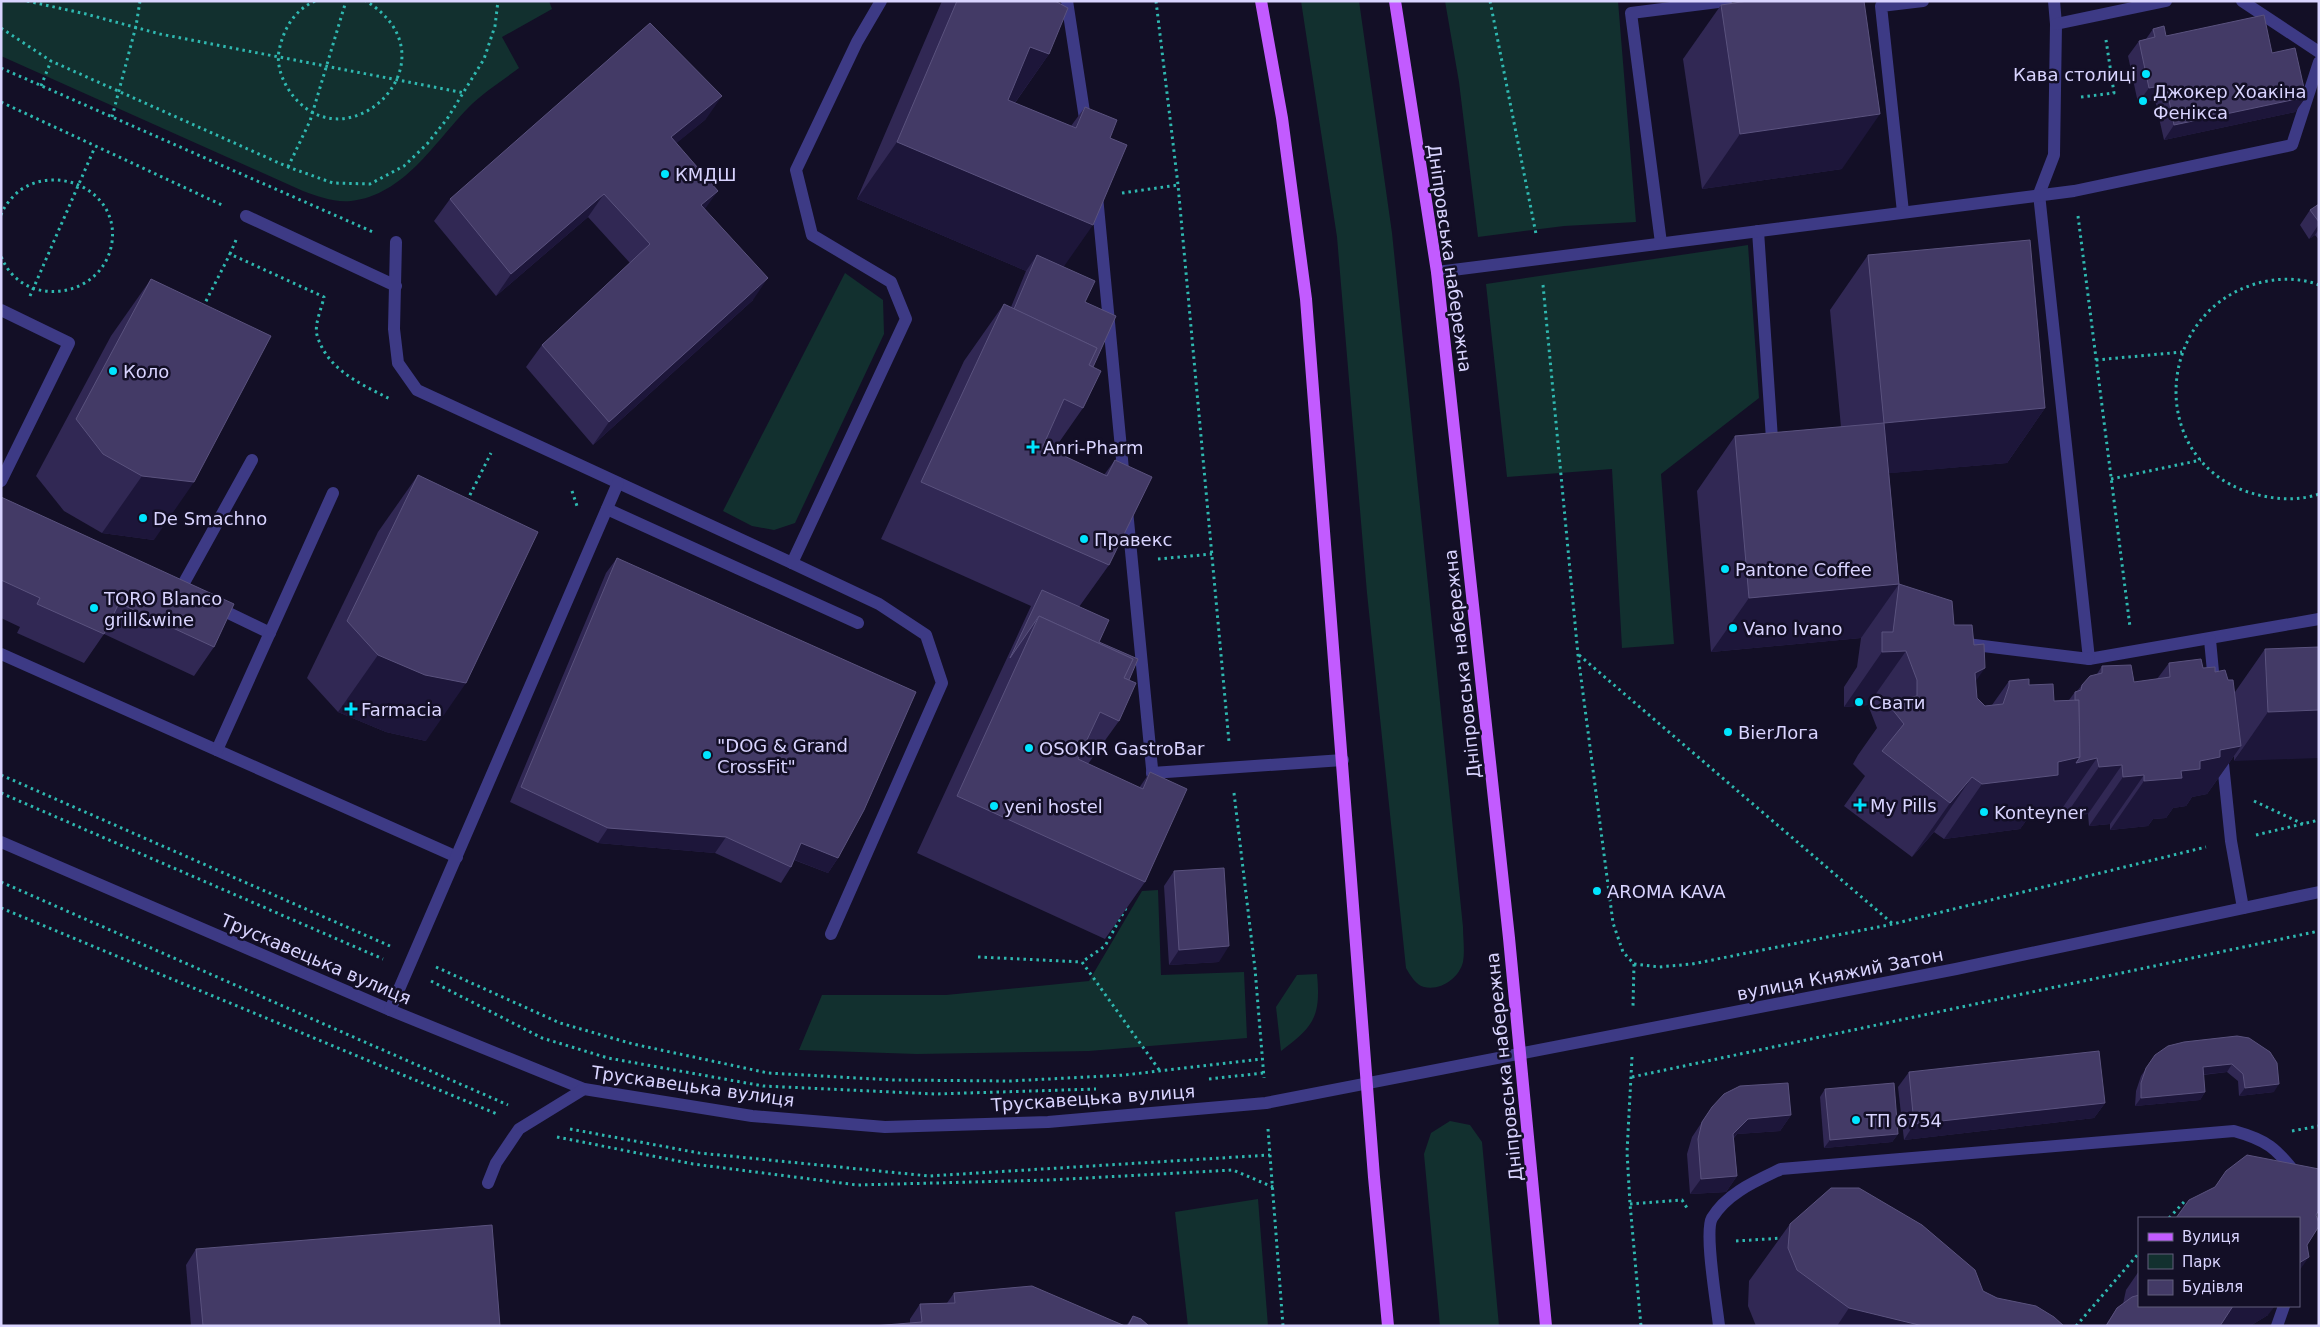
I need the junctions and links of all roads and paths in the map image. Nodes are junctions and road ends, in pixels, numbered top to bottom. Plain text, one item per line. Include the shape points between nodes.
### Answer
1 (27, 1) edge
2 (140, 1) edge
3 (315, 1) edge
4 (346, 1) edge
5 (366, 1) edge
6 (498, 1) edge
7 (881, 1) edge
8 (1067, 1) edge
9 (1156, 1) edge
10 (1261, 1) edge
11 (1395, 1) edge
12 (1490, 1) edge
13 (1726, 1) edge
14 (1923, 1) edge
15 (2054, 1) edge
16 (2166, 1) edge
17 (2242, 1) edge
18 (2102, 15) junction
19 (2056, 24) junction
20 (136, 26) junction
21 (1, 28) edge
22 (2319, 52) edge
23 (278, 56) junction
24 (52, 61) junction
25 (2319, 62) edge
26 (326, 66) junction
27 (1, 68) edge
28 (397, 79) junction
29 (41, 86) junction
30 (119, 91) junction
31 (465, 93) junction
32 (2072, 98) dead end
33 (1, 102) edge
34 (313, 112) junction
35 (112, 117) junction
36 (1088, 138) edge
37 (95, 147) junction
38 (288, 167) junction
39 (78, 184) junction
40 (1178, 185) junction
41 (2074, 191) junction
42 (1096, 192) joint
43 (2040, 194) junction
44 (1904, 212) junction
45 (1, 215) edge
46 (246, 216) junction
47 (1758, 231) junction
48 (396, 242) joint
49 (1661, 243) junction
50 (230, 254) junction
51 (1, 256) edge
52 (1540, 258) junction
53 (1437, 272) junction
54 (2319, 285) edge
55 (396, 286) junction
56 (33, 289) junction
57 (1, 310) edge
58 (199, 315) edge
59 (19, 319) junction
60 (2182, 352) junction
61 (2096, 360) junction
62 (395, 401) dead end
63 (503, 430) junction
64 (1772, 439) edge
65 (252, 460) dead end
66 (2201, 460) junction
67 (2111, 479) junction
68 (1, 481) edge
69 (618, 483) junction
70 (569, 484) dead end
71 (333, 493) dead end
72 (2319, 494) edge
73 (607, 508) junction
74 (464, 509) edge
75 (577, 516) dead end
76 (1212, 554) junction
77 (1132, 561) junction
78 (792, 563) junction
79 (2319, 620) edge
80 (858, 623) dead end
81 (270, 633) junction
82 (2210, 640) junction
83 (1955, 643) edge
84 (2133, 652) junction
85 (1, 654) edge
86 (1578, 655) junction
87 (2089, 659) junction
88 (2216, 699) edge
89 (2220, 739) edge
90 (216, 750) junction
91 (1343, 760) junction
92 (1232, 768) junction
93 (1152, 773) junction
94 (1, 775) edge
95 (2226, 788) junction
96 (1, 793) edge
97 (1155, 800) edge
98 (2319, 820) edge
99 (2303, 824) junction
100 (2231, 841) junction
101 (1, 842) edge
102 (457, 857) junction
103 (2319, 892) edge
104 (1130, 900) edge
105 (2243, 908) junction
106 (1893, 924) junction
107 (2319, 931) edge
108 (831, 934) dead end
109 (414, 956) junction
110 (978, 957) dead end
111 (1082, 962) junction
112 (1634, 964) junction
113 (408, 969) junction
114 (390, 1010) junction
115 (1632, 1031) junction
116 (1521, 1052) junction
117 (1262, 1059) junction
118 (1161, 1072) junction
119 (1263, 1073) junction
120 (1632, 1077) junction
121 (1205, 1080) dead end
122 (1367, 1083) junction
123 (584, 1089) junction
124 (1099, 1089) dead end
125 (1266, 1103) junction
126 (488, 1183) dead end
127 (2302, 1191) edge
128 (2184, 1202) dead end
129 (1630, 1204) junction
130 (2170, 1217) edge
131 (1788, 1237) edge
132 (1710, 1244) junction
133 (2138, 1254) edge
134 (2284, 1307) edge
135 (1283, 1326) edge
136 (1388, 1326) edge
137 (1546, 1326) edge
138 (1641, 1326) edge
139 (1719, 1326) edge
140 (2076, 1326) edge
141 (2277, 1326) edge

1 - 20 path
2 - 20 path
3 - 23 path via 292,18 282,36
4 - 26 path
5 - 28 path via 394,26 402,61
6 - 31 path via 495,26 484,59
7 - 78 street via 857,42 796,170 812,235 891,282 906,319
8 - 36 street
9 - 40 path
10 - 91 main road via 1282,118 1306,300
11 - 53 main road, Дніпровська набережна
12 - 52 path
13 - 49 street via 1631,13
14 - 44 street via 1881,6
15 - 19 street
16 - 18 street
17 - 22 street
18 - 19 street
18 - 32 path via 2114,94
19 - 43 street via 2054,156
20 - 23 path via 160,34
20 - 30 path
21 - 24 path
23 - 26 path
23 - 34 path via 288,90
24 - 29 path
24 - 30 path
25 - 41 street via 2292,145
26 - 28 path
26 - 34 path
27 - 29 path
28 - 31 path
28 - 34 path via 387,97 371,110 353,117 333,118
29 - 35 path
30 - 35 path
30 - 38 path
31 - 38 path via 427,144 404,166 370,184 333,183
33 - 37 path
34 - 38 path
35 - 48 path
37 - 39 path
37 - 46 path
39 - 45 path via 62,179 45,179 29,184 14,195
39 - 56 path
39 - 56 path via 93,193 111,223 112,241 107,258 98,274 68,292 50,293
40 - 42 path
40 - 76 path
41 - 43 street
41 - 61 path
42 - 77 street
43 - 44 street
43 - 87 street
44 - 47 street
46 - 50 path
46 - 55 street
47 - 49 street
47 - 64 street
48 - 55 street
49 - 52 street
50 - 58 path
50 - 62 path via 324,297 316,333 329,358 346,376
51 - 56 path via 17,279
52 - 53 street
52 - 86 path
53 - 116 main road, Дніпровська набережна
54 - 60 path via 2290,280 2266,281 2242,288 2220,301 2201,319
55 - 63 street via 394,329 398,363 417,390
56 - 59 path
57 - 59 street
59 - 68 street via 69,343
60 - 61 path
60 - 66 path via 2175,390 2178,415 2187,439
61 - 67 path
63 - 69 street
63 - 74 path
65 - 81 street via 185,592
66 - 67 path
66 - 72 path via 2218,477 2264,497 2289,499
67 - 84 path
69 - 73 street
69 - 78 street
70 - 75 path via 578,508
71 - 81 street
73 - 80 street
73 - 102 street
76 - 77 path
76 - 92 path
77 - 93 street
78 - 108 street via 879,604 926,635 942,683
79 - 82 street
81 - 90 street
82 - 84 street
82 - 88 street
83 - 87 street
84 - 87 street
85 - 90 street
86 - 106 path
86 - 112 path via 1613,924 1623,952
89 - 95 street
90 - 102 street
91 - 92 street
91 - 122 main road
92 - 93 street
92 - 117 path
93 - 97 street
94 - 109 path
95 - 99 path
95 - 100 street
96 - 113 path
98 - 99 path
99 - 100 path
100 - 105 street
100 - 106 path
101 - 114 street, Трускавецька вулиця
102 - 109 street
103 - 105 street, вулиця Княжий Затон
104 - 111 path via 1105,946
105 - 115 street, вулиця Княжий Затон via 1956,970
106 - 112 path via 1692,964 1659,967
107 - 120 path
109 - 113 street
109 - 118 path via 490,994 560,1023 633,1044 768,1073 893,1080 1010,1081
110 - 111 path
111 - 118 path
112 - 115 path
113 - 114 street
113 - 124 path via 542,1038 608,1058 753,1084 935,1094
114 - 123 street, Трускавецька вулиця
115 - 116 street, вулиця Княжий Затон
115 - 120 path
116 - 122 street, вулиця Княжий Затон
116 - 137 main road, Дніпровська набережна
117 - 118 path
117 - 119 path
119 - 121 path
119 - 125 path
120 - 129 path via 1627,1152
122 - 125 street, Трускавецька вулиця
122 - 136 main road
123 - 125 street, Трускавецька вулиця via 752,1116 885,1127 1048,1122
123 - 126 street via 519,1129 496,1163
125 - 135 path
127 - 132 street via 2297,1174 2279,1153 2260,1138 2234,1131 1781,1169 1749,1184 1728,1199 1711,1220
128 - 130 path
129 - 132 path via 1682,1200
129 - 138 path
131 - 132 path
132 - 139 street
133 - 140 path
134 - 141 street

